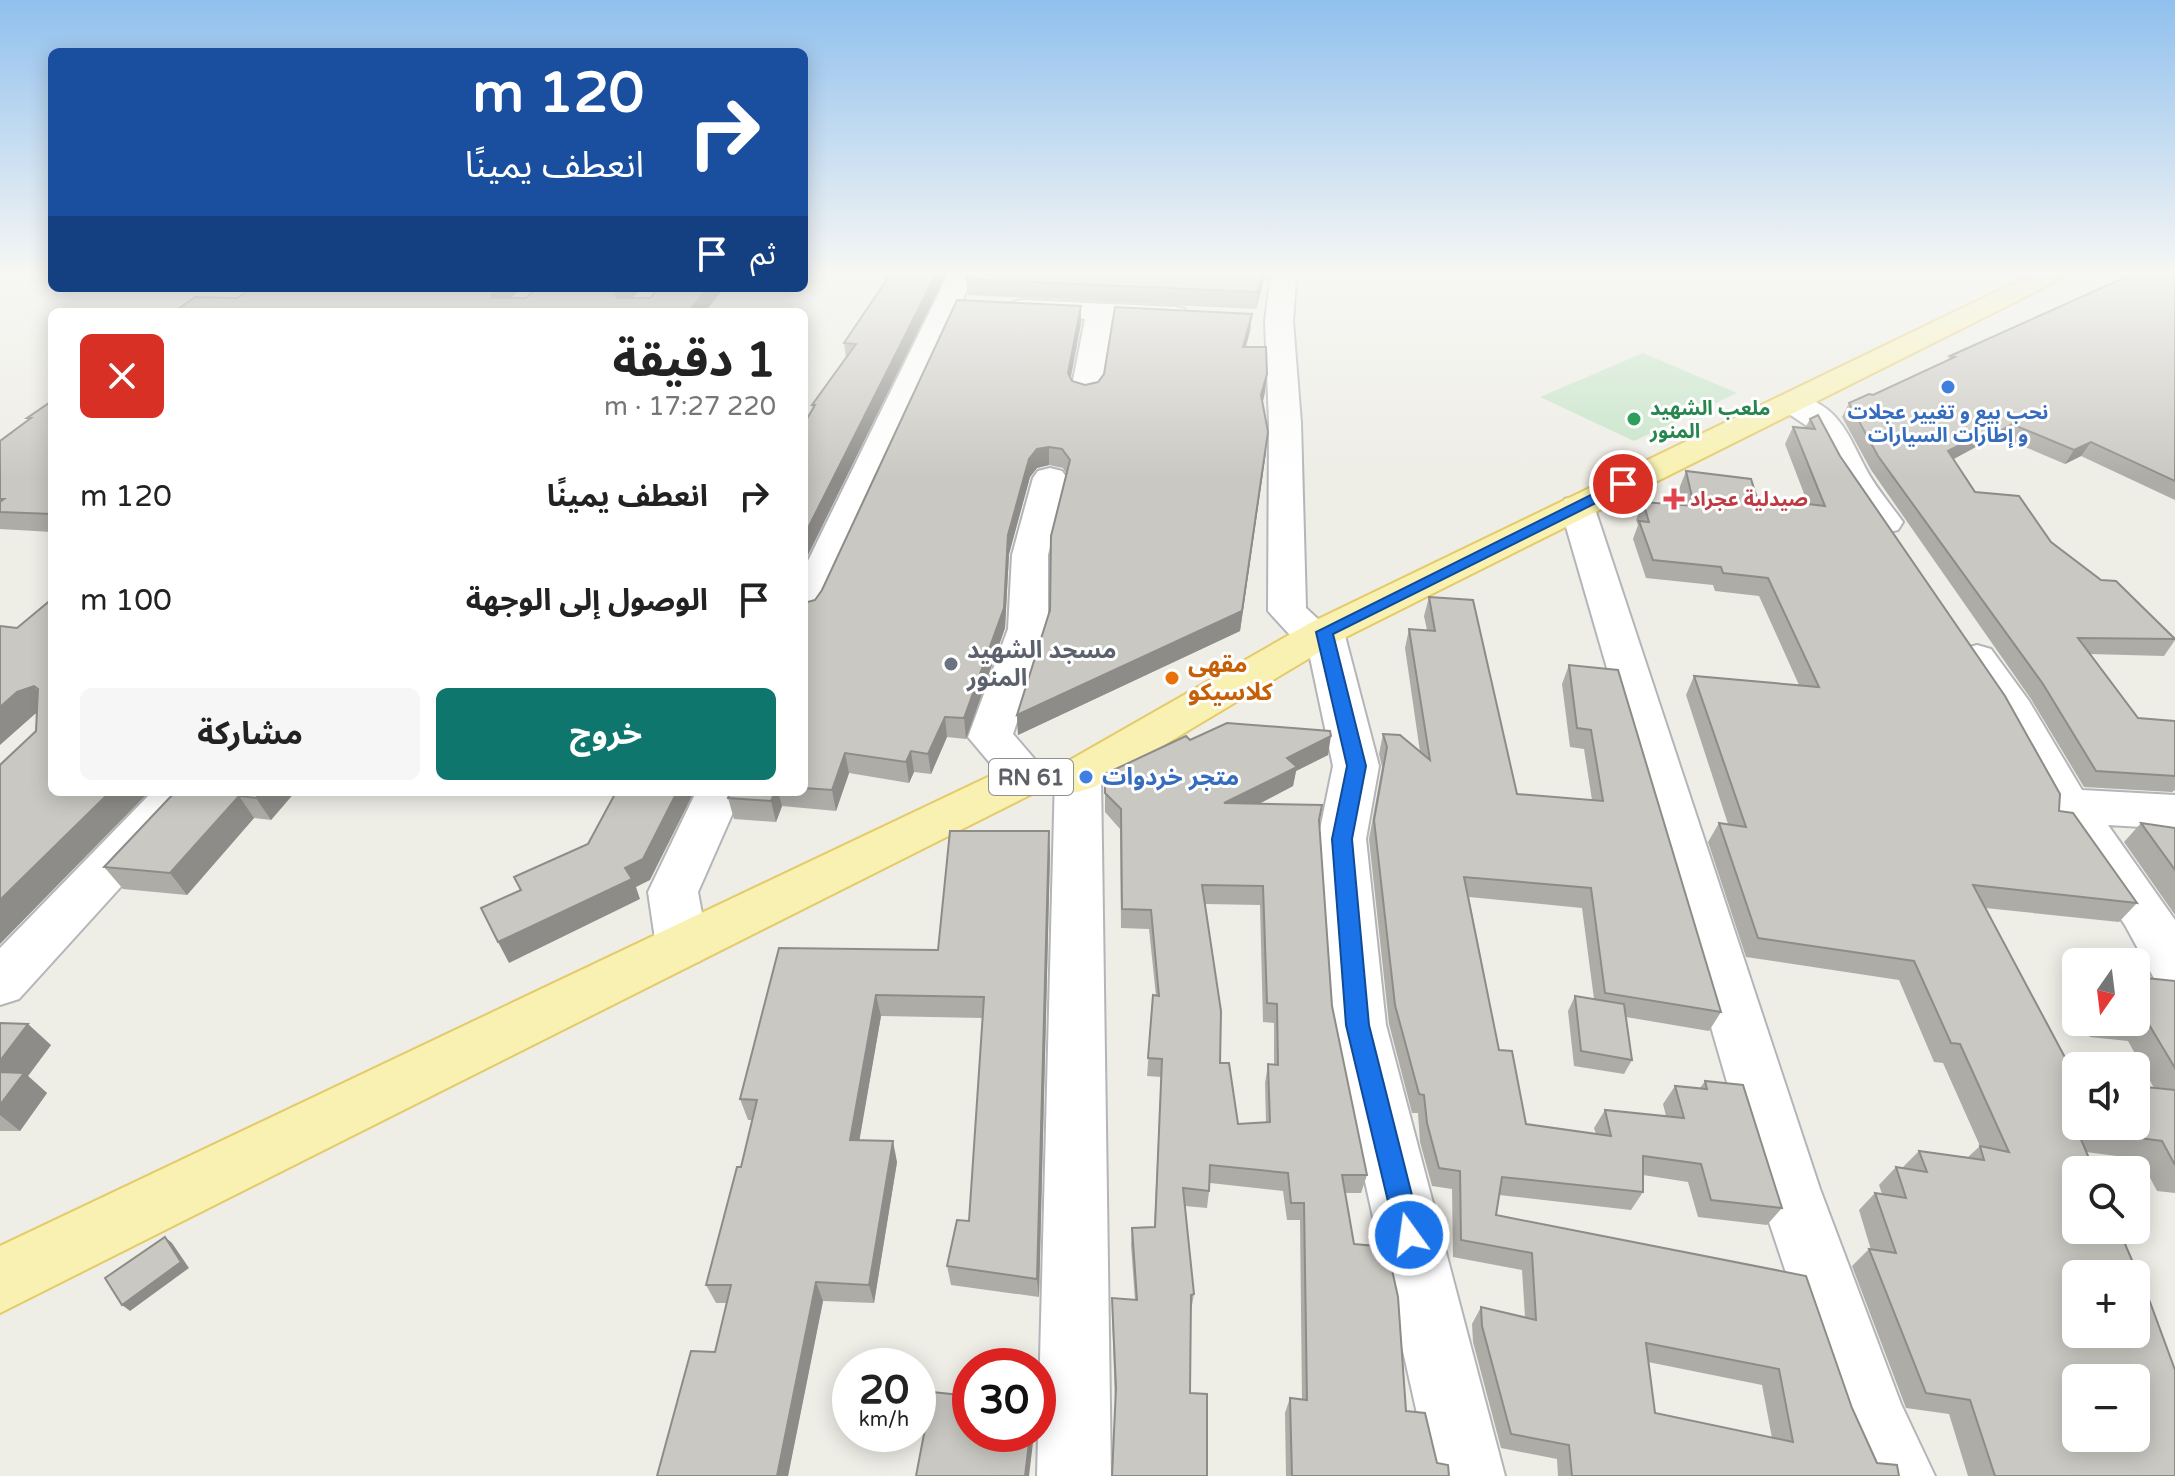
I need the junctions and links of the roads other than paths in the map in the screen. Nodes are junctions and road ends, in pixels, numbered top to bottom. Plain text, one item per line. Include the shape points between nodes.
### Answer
1 (952, 341) edge
2 (1095, 341) edge
3 (1268, 341) edge
4 (1918, 341) edge
5 (1086, 391) edge
6 (1794, 403) junction
7 (1050, 478) dead end
8 (1577, 506) junction
9 (1902, 547) edge
10 (808, 602) edge
11 (1954, 623) edge
12 (1319, 634) junction
13 (1052, 776) junction
14 (176, 796) edge
15 (717, 796) edge
16 (2068, 806) junction
17 (2175, 812) edge
18 (2159, 913) edge
19 (682, 946) junction
20 (2175, 967) edge
21 (0, 983) edge
22 (0, 1280) edge
23 (1074, 1476) edge
24 (1468, 1476) edge
25 (1898, 1476) edge

1 - 10 street
2 - 5 street
3 - 12 street via 1285,423 1287,611
4 - 6 main road, RN 61
6 - 8 main road, RN 61
6 - 9 street via 1830,427 1851,472
7 - 13 street via 1030,555 1028,629 990,737
8 - 12 main road, RN 61
8 - 25 street via 1789,1189 1872,1422
11 - 16 street via 2014,711
12 - 13 main road, RN 61
12 - 24 street via 1356,766 1342,839 1358,1025
13 - 19 main road, RN 61
13 - 23 street
14 - 21 street
15 - 19 street via 673,892
16 - 17 street
16 - 18 street
18 - 20 street
19 - 22 main road, RN 61

